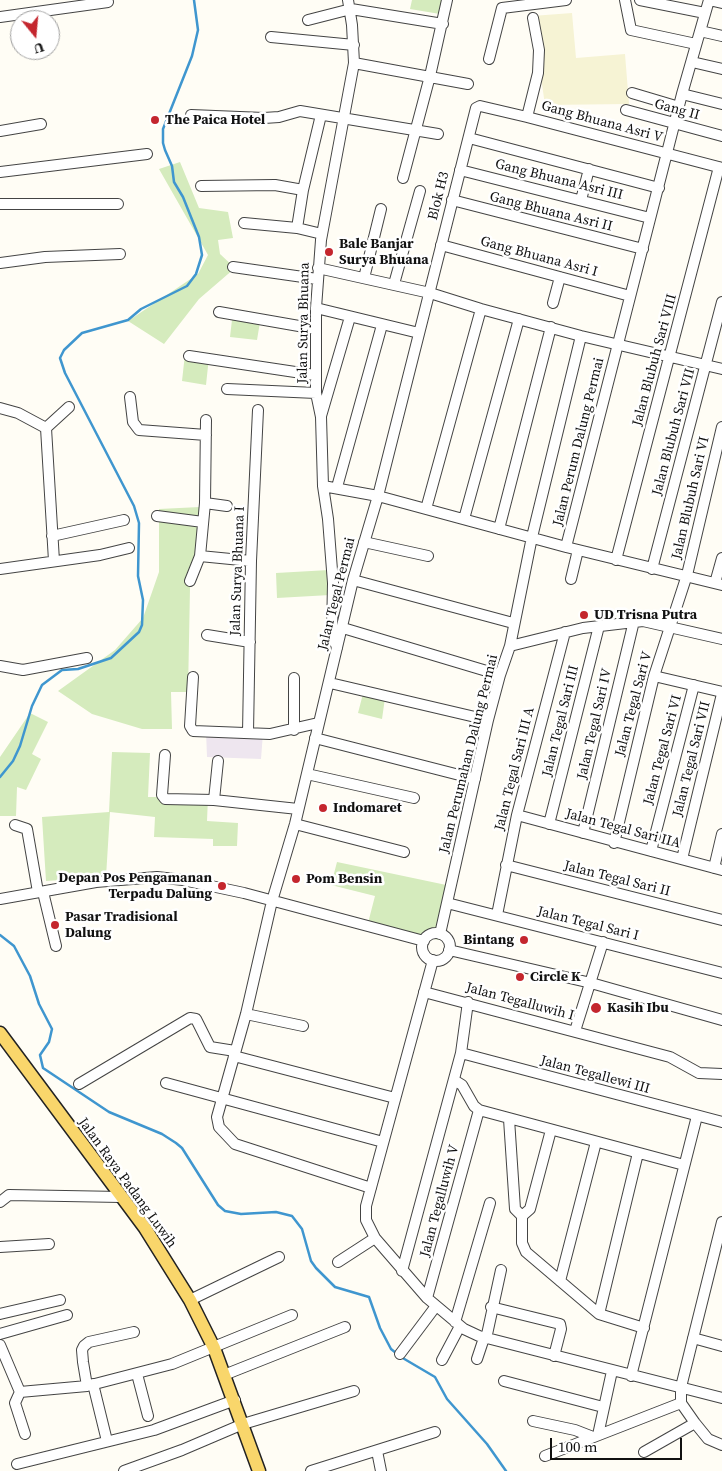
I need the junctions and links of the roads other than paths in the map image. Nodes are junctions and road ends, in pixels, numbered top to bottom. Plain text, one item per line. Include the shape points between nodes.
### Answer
1 (447, 0) edge
2 (566, 0) edge
3 (625, 0) edge
4 (640, 0) edge
5 (709, 0) edge
6 (108, 2) dead end
7 (509, 3) edge
8 (722, 3) edge
9 (350, 4) edge
10 (705, 12) junction
11 (0, 16) edge
12 (533, 18) dead end
13 (308, 20) dead end
14 (443, 24) junction
15 (700, 30) junction
16 (722, 36) edge
17 (271, 37) dead end
18 (696, 44) junction
19 (354, 45) junction
20 (489, 59) dead end
21 (354, 62) junction
22 (692, 62) junction
23 (722, 69) edge
24 (430, 76) junction
25 (468, 84) dead end
26 (632, 93) dead end
27 (682, 94) junction
28 (722, 104) edge
29 (478, 106) joint
30 (679, 107) junction
31 (626, 110) dead end
32 (191, 115) dead end
33 (321, 115) junction
34 (343, 117) junction
35 (527, 117) junction
36 (41, 124) dead end
37 (674, 124) junction
38 (415, 129) junction
39 (0, 131) edge
40 (438, 134) dead end
41 (722, 136) edge
42 (468, 138) junction
43 (147, 154) dead end
44 (668, 154) junction
45 (721, 167) edge
46 (589, 169) junction
47 (460, 170) junction
48 (0, 172) edge
49 (403, 178) dead end
50 (201, 186) dead end
51 (659, 188) junction
52 (303, 190) junction
53 (420, 191) dead end
54 (452, 200) junction
55 (580, 200) junction
56 (0, 204) edge
57 (118, 204) dead end
58 (381, 209) dead end
59 (650, 218) junction
60 (244, 223) dead end
61 (297, 228) junction
62 (322, 234) junction
63 (441, 244) junction
64 (643, 250) junction
65 (120, 254) dead end
66 (0, 263) edge
67 (233, 267) dead end
68 (318, 274) junction
69 (560, 277) junction
70 (364, 278) junction
71 (394, 284) junction
72 (430, 293) junction
73 (630, 296) junction
74 (553, 302) dead end
75 (722, 302) edge
76 (316, 308) junction
77 (481, 309) junction
78 (219, 312) dead end
79 (350, 317) junction
80 (519, 319) junction
81 (382, 325) junction
82 (551, 326) junction
83 (316, 329) junction
84 (419, 333) junction
85 (581, 336) junction
86 (618, 344) junction
87 (189, 356) dead end
88 (671, 357) junction
89 (705, 365) junction
90 (722, 369) edge
91 (315, 375) junction
92 (227, 389) dead end
93 (316, 394) junction
94 (130, 397) dead end
95 (69, 406) dead end
96 (0, 408) edge
97 (258, 410) dead end
98 (321, 417) junction
99 (206, 420) dead end
100 (722, 427) edge
101 (46, 428) junction
102 (206, 435) junction
103 (323, 486) junction
104 (338, 487) junction
105 (378, 496) junction
106 (204, 503) junction
107 (227, 506) dead end
108 (426, 509) junction
109 (157, 516) dead end
110 (464, 519) junction
111 (124, 520) dead end
112 (203, 522) junction
113 (499, 530) junction
114 (52, 536) junction
115 (532, 537) junction
116 (364, 542) junction
117 (566, 547) junction
118 (129, 548) dead end
119 (578, 550) junction
120 (200, 556) junction
121 (428, 556) dead end
122 (722, 558) edge
123 (616, 560) junction
124 (54, 561) junction
125 (251, 561) junction
126 (0, 569) edge
127 (652, 569) junction
128 (687, 575) junction
129 (571, 578) dead end
130 (353, 580) junction
131 (190, 581) dead end
132 (718, 584) edge
133 (634, 621) junction
134 (513, 623) junction
135 (599, 626) junction
136 (672, 626) junction
137 (343, 628) junction
138 (565, 632) junction
139 (207, 635) dead end
140 (722, 639) edge
141 (250, 642) junction
142 (510, 646) junction
143 (337, 648) junction
144 (87, 658) dead end
145 (0, 666) edge
146 (500, 675) junction
147 (654, 676) junction
148 (194, 677) dead end
149 (294, 678) dead end
150 (330, 683) junction
151 (694, 685) junction
152 (722, 693) edge
153 (488, 720) junction
154 (318, 723) junction
155 (294, 730) junction
156 (248, 733) junction
157 (315, 738) junction
158 (165, 755) dead end
159 (218, 762) dead end
160 (307, 774) junction
161 (475, 779) junction
162 (414, 798) dead end
163 (214, 800) junction
164 (298, 809) junction
165 (517, 815) junction
166 (294, 824) junction
167 (549, 824) junction
168 (15, 825) dead end
169 (584, 833) junction
170 (722, 834) edge
171 (614, 843) junction
172 (651, 851) junction
173 (404, 852) dead end
174 (682, 860) junction
175 (506, 865) junction
176 (718, 869) edge
177 (41, 892) junction
178 (0, 899) edge
179 (272, 901) junction
180 (447, 902) junction
181 (497, 915) junction
182 (722, 920) edge
183 (440, 934) junction
184 (424, 941) junction
185 (603, 942) junction
186 (56, 946) dead end
187 (449, 950) junction
188 (433, 960) junction
189 (722, 973) edge
190 (591, 983) junction
191 (424, 992) junction
192 (468, 1002) junction
193 (246, 1014) junction
194 (722, 1020) edge
195 (303, 1026) dead end
196 (576, 1032) junction
197 (0, 1033) edge
198 (460, 1053) junction
199 (235, 1054) junction
200 (722, 1074) edge
201 (454, 1080) junction
202 (166, 1083) dead end
203 (79, 1084) dead end
204 (395, 1098) junction
205 (222, 1099) junction
206 (479, 1110) junction
207 (697, 1116) junction
208 (509, 1119) junction
209 (722, 1122) edge
210 (550, 1130) junction
211 (383, 1142) junction
212 (596, 1142) junction
213 (638, 1153) junction
214 (684, 1165) junction
215 (372, 1188) junction
216 (121, 1197) junction
217 (0, 1202) edge
218 (490, 1203) dead end
219 (522, 1216) junction
220 (722, 1222) edge
221 (375, 1238) junction
222 (49, 1244) dead end
223 (0, 1248) edge
224 (279, 1257) dead end
225 (338, 1262) dead end
226 (501, 1270) dead end
227 (402, 1271) junction
228 (560, 1281) junction
229 (427, 1298) junction
230 (60, 1300) dead end
231 (190, 1300) junction
232 (436, 1306) junction
233 (491, 1307) junction
234 (0, 1314) edge
235 (599, 1314) junction
236 (67, 1315) dead end
237 (292, 1315) dead end
238 (458, 1324) junction
239 (345, 1327) dead end
240 (644, 1328) junction
241 (134, 1332) dead end
242 (0, 1334) edge
243 (693, 1338) junction
244 (485, 1339) junction
245 (0, 1346) edge
246 (722, 1346) edge
247 (214, 1348) junction
248 (400, 1354) dead end
249 (554, 1356) junction
250 (477, 1359) dead end
251 (442, 1360) dead end
252 (612, 1371) junction
253 (137, 1374) junction
254 (224, 1375) junction
255 (631, 1376) junction
256 (504, 1381) dead end
257 (90, 1385) junction
258 (681, 1387) junction
259 (354, 1391) dead end
260 (20, 1392) junction
261 (722, 1398) edge
262 (235, 1400) junction
263 (682, 1403) junction
264 (603, 1407) junction
265 (148, 1416) dead end
266 (533, 1420) dead end
267 (695, 1423) junction
268 (243, 1424) junction
269 (435, 1432) dead end
270 (25, 1434) dead end
271 (595, 1436) junction
272 (108, 1441) junction
273 (722, 1445) edge
274 (377, 1451) junction
275 (644, 1452) dead end
276 (545, 1456) dead end
277 (17, 1464) dead end
278 (124, 1471) edge
279 (259, 1471) edge
280 (311, 1471) edge
281 (381, 1471) edge

1 - 14 street
2 - 7 street
3 - 18 street via 631,30
4 - 10 street
5 - 8 street
5 - 10 street, Jalan Perum Dalung Permai
6 - 11 street
7 - 20 street via 500,12
9 - 13 street
9 - 14 street
9 - 19 street, Jalan Surya Bhuana
10 - 15 street, Jalan Perum Dalung Permai
12 - 35 street via 539,50 538,73
14 - 24 street
15 - 16 street
15 - 18 street, Jalan Perum Dalung Permai
17 - 19 street
18 - 22 street, Jalan Perum Dalung Permai
19 - 21 street, Jalan Surya Bhuana
21 - 24 street
21 - 34 street, Jalan Surya Bhuana
22 - 23 street
22 - 27 street, Jalan Perum Dalung Permai
24 - 25 street
24 - 38 street
26 - 30 street
27 - 28 street
27 - 30 street, Jalan Perum Dalung Permai
29 - 35 street, Gang Bhuana Asri V
29 - 42 street, Blok H3
30 - 37 street, Jalan Perum Dalung Permai
31 - 37 street, Gang II
32 - 33 street via 264,118 300,111
33 - 34 street
33 - 52 street
34 - 38 street
34 - 62 street, Jalan Surya Bhuana
35 - 44 street, Gang Bhuana Asri V
36 - 39 street
37 - 41 street, Gang II
37 - 44 street, Jalan Perum Dalung Permai
38 - 40 street
38 - 49 street
42 - 46 street
42 - 47 street, Blok H3
43 - 48 street
44 - 45 street, Gang Bhuana Asri V
44 - 51 street, Jalan Perum Dalung Permai
45 - 88 street, Jalan Blubuh Sari VIII
46 - 51 street
46 - 55 street
47 - 54 street, Blok H3
47 - 55 street, Gang Bhuana Asri III
50 - 52 street via 275,185
51 - 59 street, Jalan Perum Dalung Permai
52 - 61 street
53 - 71 street
54 - 63 street, Blok H3
54 - 64 street, Gang Bhuana Asri II
55 - 59 street, Gang Bhuana Asri III
56 - 57 street
58 - 70 street
59 - 64 street, Jalan Perum Dalung Permai
60 - 61 street
61 - 62 street
62 - 68 street, Jalan Surya Bhuana
63 - 69 street, Gang Bhuana Asri I
63 - 72 street, Blok H3
64 - 73 street, Jalan Perum Dalung Permai
65 - 66 street via 45,257
67 - 68 street, Jalan Perum Dalung Permai
68 - 70 street, Jalan Perum Dalung Permai
68 - 76 street, Jalan Surya Bhuana
69 - 73 street, Gang Bhuana Asri I
69 - 74 street
70 - 71 street, Jalan Perum Dalung Permai
71 - 72 street, Jalan Perum Dalung Permai
72 - 77 street, Jalan Perum Dalung Permai
72 - 84 street, Jalan Tegal Permai
73 - 86 street, Jalan Perum Dalung Permai
75 - 89 street, Jalan Blubuh Sari VII
76 - 79 street
76 - 83 street, Jalan Surya Bhuana
77 - 80 street, Jalan Perum Dalung Permai
77 - 108 street
78 - 83 street
79 - 81 street
79 - 98 street
80 - 82 street, Jalan Perum Dalung Permai
80 - 110 street
81 - 84 street
81 - 104 street
82 - 85 street, Jalan Perum Dalung Permai
82 - 113 street
83 - 91 street, Jalan Surya Bhuana
84 - 105 street, Jalan Tegal Permai
85 - 86 street, Jalan Perum Dalung Permai
85 - 115 street
86 - 88 street, Jalan Perum Dalung Permai
86 - 117 street, Jalan Perum Dalung Permai
87 - 91 street
88 - 89 street, Jalan Perum Dalung Permai
88 - 123 street, Jalan Blubuh Sari VIII
89 - 90 street, Jalan Perum Dalung Permai
89 - 127 street, Jalan Blubuh Sari VII
91 - 93 street, Jalan Surya Bhuana
92 - 93 street
93 - 98 street, Jalan Surya Bhuana
94 - 102 street via 133,422 140,430
95 - 101 street
96 - 101 street via 18,413
97 - 125 street, Jalan Surya Bhuana I
98 - 103 street, Jalan Surya Bhuana
99 - 102 street
100 - 128 street, Jalan Blubuh Sari VI
101 - 114 street
102 - 106 street
103 - 104 street
103 - 143 street, Jalan Surya Bhuana via 333,583 332,632
104 - 105 street
105 - 108 street
105 - 116 street, Jalan Tegal Permai
106 - 107 street
106 - 112 street
108 - 110 street
109 - 112 street
110 - 113 street
111 - 114 street
112 - 120 street
113 - 115 street
114 - 124 street
115 - 117 street
115 - 134 street
116 - 121 street
116 - 130 street, Jalan Tegal Permai
117 - 119 street
118 - 124 street
119 - 123 street
119 - 129 street
120 - 125 street
120 - 131 street
122 - 132 street
123 - 127 street
124 - 126 street
125 - 141 street, Jalan Surya Bhuana I
127 - 128 street
128 - 132 street
128 - 136 street, Jalan Tegal Sari V
130 - 134 street
130 - 137 street, Jalan Tegal Permai
133 - 135 street, Jalan Perumahan Dalung Permai
133 - 136 street, Jalan Perumahan Dalung Permai
133 - 169 street, Jalan Tegal Sari IV
134 - 142 street
135 - 138 street, Jalan Perumahan Dalung Permai
135 - 167 street, Jalan Tegal Sari III
136 - 140 street, Jalan Perumahan Dalung Permai
136 - 147 street, Jalan Tegal Sari V
137 - 143 street, Jalan Tegal Permai
137 - 146 street
138 - 142 street, Jalan Perumahan Dalung Permai
138 - 165 street, Jalan Tegal Sari III A
139 - 141 street
141 - 156 street, Jalan Surya Bhuana I
142 - 146 street, Jalan Perumahan Dalung Permai
143 - 150 street, Jalan Tegal Permai
144 - 145 street via 23,670
146 - 153 street, Jalan Perumahan Dalung Permai
147 - 151 street
147 - 171 street, Jalan Tegal Sari V
148 - 156 street via 191,730
149 - 155 street
150 - 153 street
150 - 154 street, Jalan Tegal Permai
151 - 152 street
151 - 172 street, Jalan Tegal Sari VI
152 - 174 street, Jalan Tegal Sari VII
153 - 161 street, Jalan Perumahan Dalung Permai
154 - 155 street
154 - 157 street, Jalan Tegal Permai
155 - 156 street
157 - 160 street, Jalan Tegal Permai
157 - 161 street
158 - 163 street via 163,798
159 - 163 street
160 - 162 street
160 - 164 street, Jalan Tegal Permai
161 - 180 street, Jalan Perumahan Dalung Permai
163 - 164 street
164 - 166 street, Jalan Tegal Permai
165 - 167 street, Jalan Tegal Sari IIA
165 - 175 street, Jalan Tegal Sari III A
166 - 173 street
166 - 179 street, Jalan Tegal Permai
167 - 169 street, Jalan Tegal Sari IIA
168 - 177 street via 27,829
169 - 171 street, Jalan Tegal Sari IIA
170 - 176 street
171 - 172 street, Jalan Tegal Sari IIA
172 - 174 street, Jalan Tegal Sari IIA
174 - 176 street, Jalan Tegal Sari IIA
175 - 181 street, Jalan Tegal Sari III A
175 - 182 street, Jalan Tegal Sari II
177 - 178 street
177 - 179 street via 96,882 157,877 222,888
177 - 186 street
179 - 184 street
179 - 193 street, Jalan Tegal Permai
180 - 181 street, Jalan Tegal Sari I
180 - 183 street, Jalan Perumahan Dalung Permai
181 - 185 street, Jalan Tegal Sari I
183 - 184 street via 432,934
183 - 187 street via 448,940
184 - 188 street via 424,953
185 - 189 street, Jalan Tegal Sari I
185 - 190 street
187 - 188 street via 443,958
187 - 190 street
188 - 191 street
190 - 194 street
190 - 196 street
191 - 192 street, Jalan Tegalluwih I
191 - 204 street
192 - 196 street, Jalan Tegalluwih I
192 - 198 street
193 - 195 street
193 - 199 street, Jalan Tegal Permai
196 - 200 street, Jalan Tegalluwih I via 670,1057 699,1073
197 - 216 main road, Jalan Raya Padang Luwih
198 - 201 street
198 - 207 street, Jalan Tegallewi III
199 - 203 street via 210,1047 196,1019 190,1018
199 - 204 street
199 - 205 street, Jalan Tegal Permai
201 - 206 street via 462,1085
201 - 227 street
202 - 205 street
204 - 211 street
205 - 211 street
205 - 215 street, Jalan Tegal Permai via 217,1123 235,1144
206 - 208 street
206 - 229 street, Jalan Tegalluwih V
207 - 209 street, Jalan Tegallewi III
207 - 214 street
208 - 210 street
208 - 219 street via 515,1209
210 - 212 street
210 - 219 street via 530,1209
211 - 215 street
212 - 213 street
212 - 228 street
213 - 214 street
213 - 235 street
214 - 240 street
215 - 221 street via 365,1212
216 - 217 street via 9,1195
216 - 231 main road, Jalan Raya Padang Luwih via 145,1228
218 - 238 street
219 - 228 street via 522,1247
220 - 243 street
221 - 225 street
221 - 227 street
222 - 223 street
224 - 231 street
226 - 233 street
227 - 229 street
228 - 235 street
229 - 232 street
230 - 234 street
231 - 247 main road, Jalan Raya Padang Luwih
232 - 238 street
232 - 248 street
233 - 244 street
233 - 249 street via 560,1324
235 - 240 street
236 - 242 street
237 - 247 street
238 - 244 street
238 - 251 street
239 - 254 street
240 - 255 street
241 - 257 street via 89,1342 84,1346 83,1362
243 - 246 street
243 - 258 street
244 - 249 street
244 - 250 street
245 - 260 street
247 - 253 street
247 - 254 main road, Jalan Raya Padang Luwih
249 - 252 street
252 - 255 street
252 - 264 street
253 - 257 street
253 - 265 street
254 - 262 main road, Jalan Raya Padang Luwih
255 - 258 street
256 - 264 street
257 - 260 street
257 - 272 street
258 - 261 street
258 - 263 street
259 - 268 street
260 - 270 street via 15,1404
262 - 268 main road, Jalan Raya Padang Luwih
262 - 272 street via 172,1424
263 - 267 street
263 - 271 street
264 - 271 street
266 - 271 street
267 - 273 street via 708,1439
267 - 275 street
268 - 278 street
268 - 279 main road, Jalan Raya Padang Luwih
269 - 274 street
271 - 276 street
272 - 277 street
274 - 280 street
274 - 281 street

